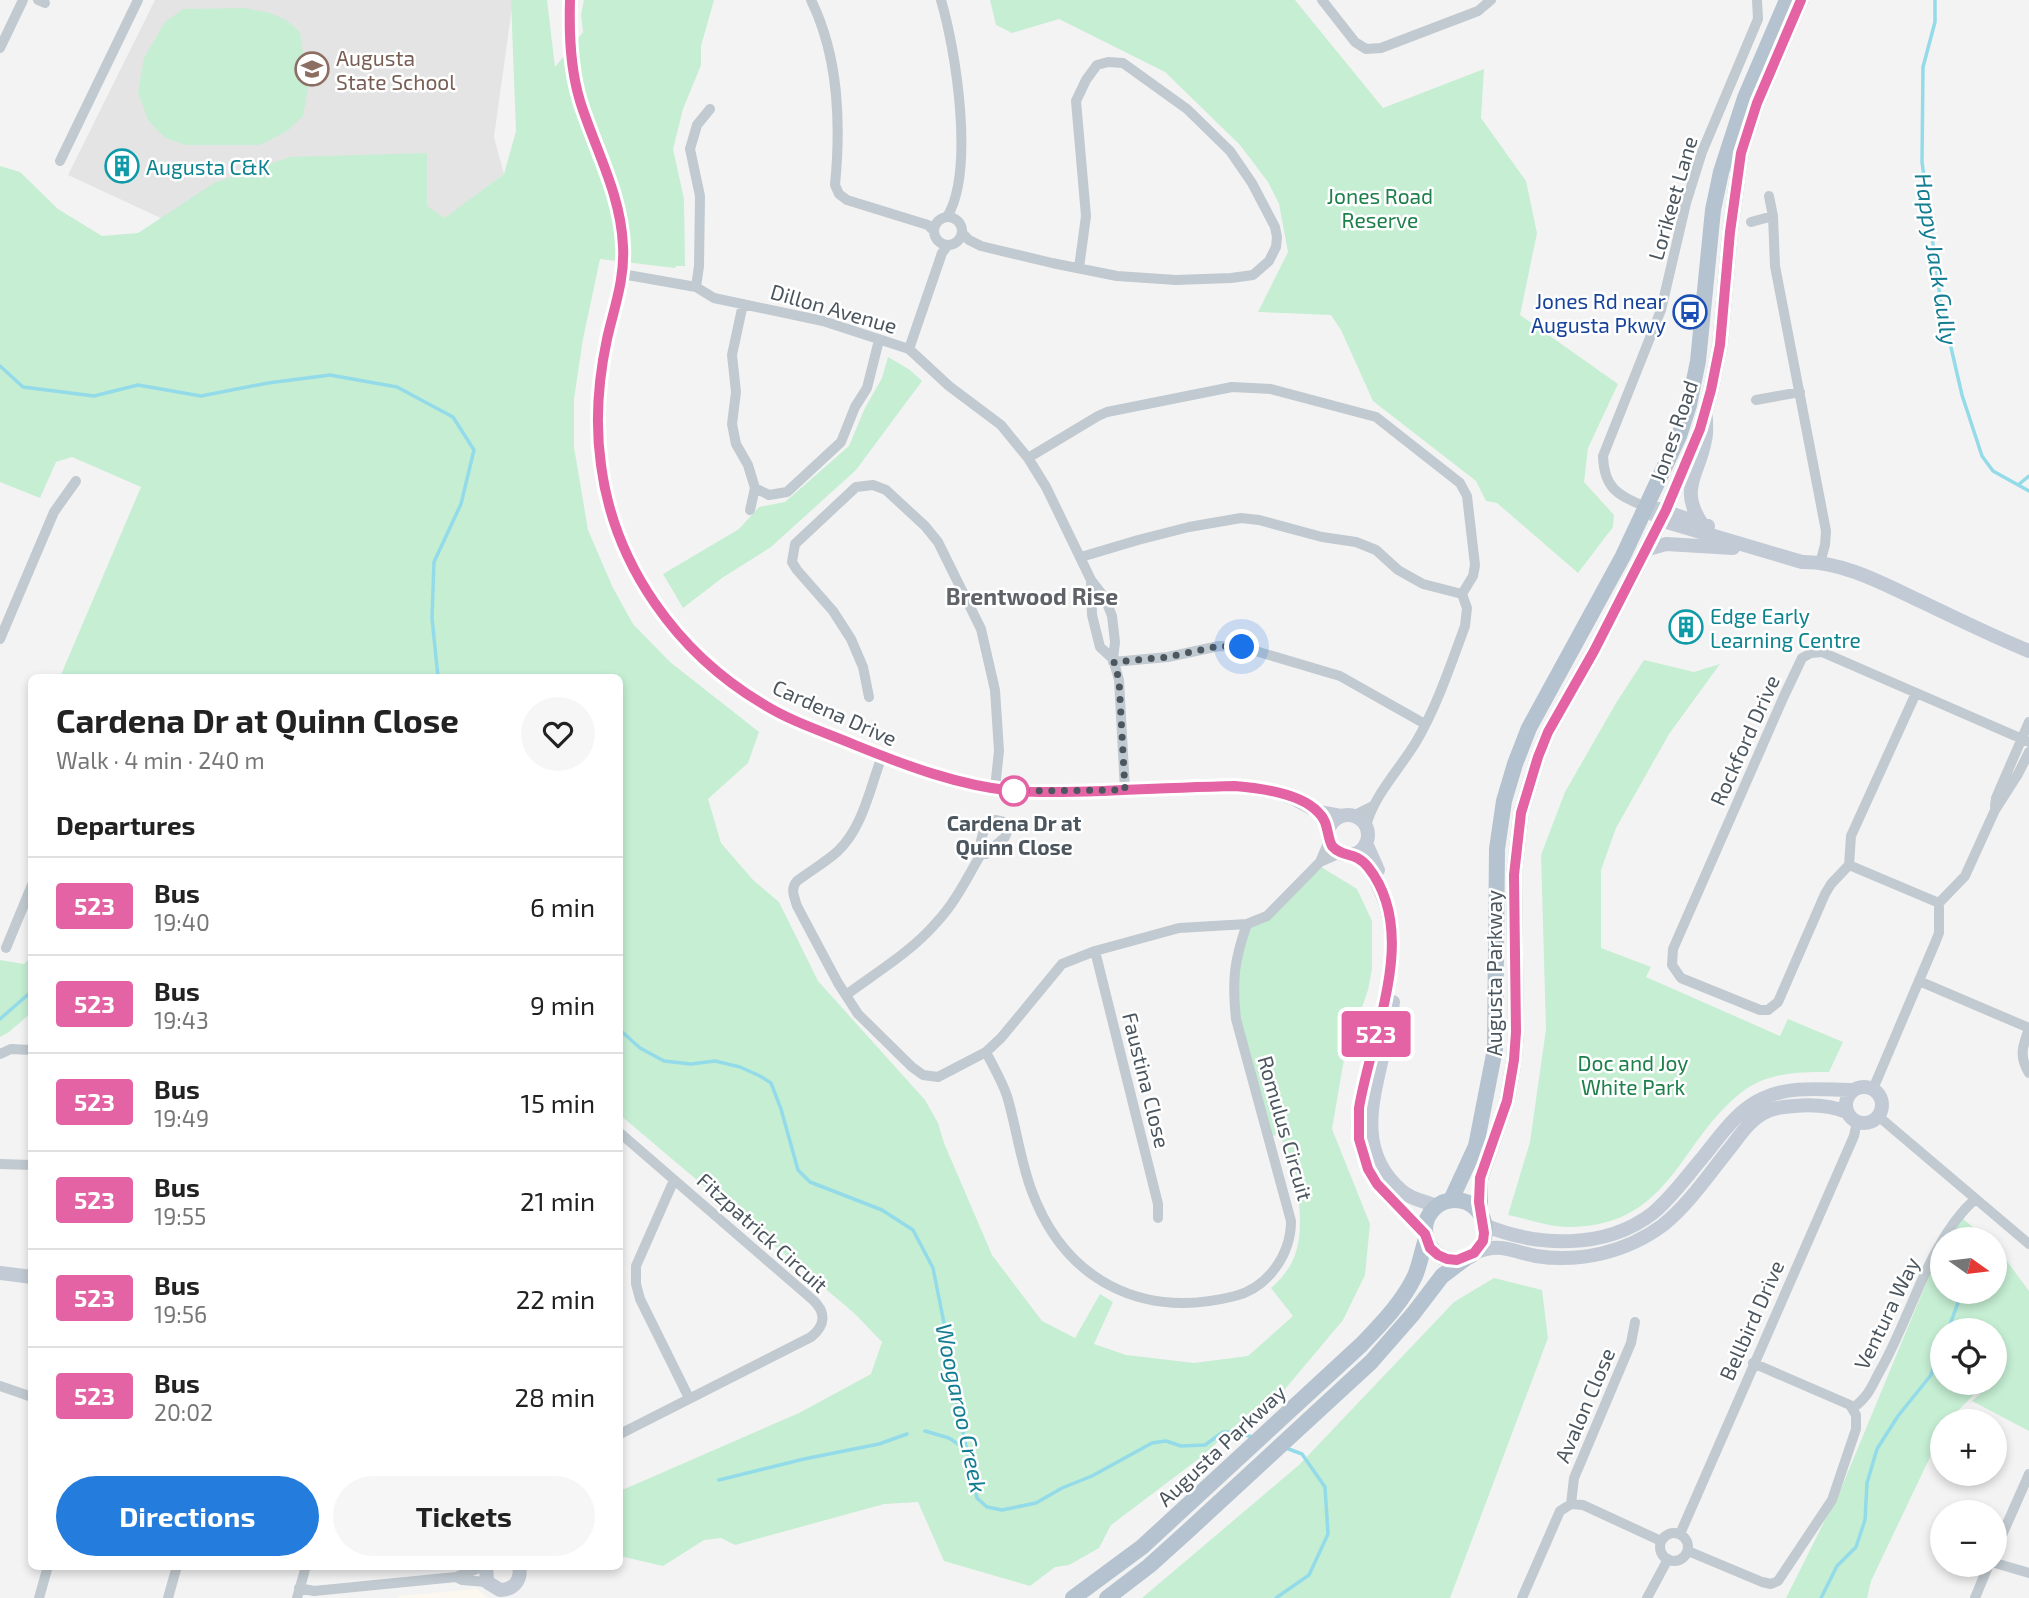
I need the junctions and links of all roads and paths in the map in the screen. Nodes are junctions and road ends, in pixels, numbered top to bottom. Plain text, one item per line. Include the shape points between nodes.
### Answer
1 (23, 0) edge
2 (138, 0) edge
3 (570, 0) edge
4 (811, 0) edge
5 (941, 0) edge
6 (1322, 0) edge
7 (1490, 0) edge
8 (1757, 0) edge
9 (1787, 0) edge
10 (1801, 0) edge
11 (0, 48) edge
12 (710, 109) dead end
13 (60, 161) dead end
14 (1769, 196) dead end
15 (1773, 216) junction
16 (951, 218) junction
17 (1751, 222) dead end
18 (933, 226) junction
19 (963, 238) junction
20 (943, 247) junction
21 (1079, 268) junction
22 (622, 274) junction
23 (696, 287) junction
24 (743, 304) junction
25 (879, 340) junction
26 (909, 349) junction
27 (1800, 392) junction
28 (1756, 400) dead end
29 (1707, 406) junction
30 (1028, 458) junction
31 (76, 481) dead end
32 (755, 488) junction
33 (1646, 508) junction
34 (750, 510) dead end
35 (1663, 515) junction
36 (1702, 524) junction
37 (1745, 547) junction
38 (1645, 550) junction
39 (1081, 557) junction
40 (1818, 563) junction
41 (1091, 580) junction
42 (1462, 594) junction
43 (0, 639) edge
44 (2029, 650) edge
45 (1113, 660) junction
46 (1916, 694) junction
47 (869, 697) dead end
48 (2029, 722) edge
49 (1425, 724) junction
50 (2025, 740) edge
51 (2029, 752) edge
52 (882, 756) junction
53 (995, 788) junction
54 (1125, 790) junction
55 (1373, 806) junction
56 (1995, 810) junction
57 (1319, 812) junction
58 (1347, 816) junction
59 (1366, 826) junction
60 (1329, 835) junction
61 (1366, 843) junction
62 (981, 854) dead end
63 (1347, 854) junction
64 (1320, 862) junction
65 (1849, 865) junction
66 (28, 895) edge
67 (1938, 903) junction
68 (1247, 924) junction
69 (6, 947) dead end
70 (1095, 951) junction
71 (1919, 981) junction
72 (846, 995) junction
73 (2029, 1029) edge
74 (28, 1050) edge
75 (986, 1052) junction
76 (0, 1054) edge
77 (2029, 1073) edge
78 (1873, 1089) junction
79 (1854, 1090) junction
80 (1878, 1116) junction
81 (1852, 1117) junction
82 (623, 1136) edge
83 (0, 1164) edge
84 (28, 1165) edge
85 (674, 1180) junction
86 (1975, 1199) junction
87 (1443, 1203) junction
88 (1158, 1218) dead end
89 (1482, 1219) junction
90 (1425, 1236) junction
91 (2029, 1244) edge
92 (1470, 1256) junction
93 (0, 1273) edge
94 (28, 1276) edge
95 (1635, 1322) dead end
96 (1753, 1363) junction
97 (0, 1385) edge
98 (28, 1396) edge
99 (689, 1398) junction
100 (1853, 1408) junction
101 (623, 1432) edge
102 (2029, 1474) edge
103 (1571, 1504) junction
104 (2007, 1524) edge
105 (1680, 1534) junction
106 (1661, 1541) junction
107 (1688, 1551) junction
108 (1668, 1559) junction
109 (2007, 1567) edge
110 (47, 1570) edge
111 (176, 1570) edge
112 (305, 1570) edge
113 (474, 1570) edge
114 (486, 1570) edge
115 (519, 1570) edge
116 (2029, 1573) edge
117 (456, 1577) junction
118 (1984, 1577) edge
119 (493, 1590) edge
120 (298, 1593) edge
121 (511, 1593) edge
122 (39, 1598) edge
123 (168, 1598) edge
124 (1073, 1598) edge
125 (1107, 1598) edge
126 (1522, 1598) edge
127 (1647, 1598) edge
128 (1975, 1598) edge

1 - 11 street
2 - 13 street
3 - 22 street, Cardena Drive via 575,80 621,220
4 - 18 street via 832,66 838,115 835,185 839,194
5 - 16 street via 960,102 958,183
6 - 7 street via 1355,42 1366,49 1381,48 1478,11
8 - 33 street, Lorikeet Lane via 1758,19 1702,152 1686,203 1661,310 1603,456 1611,486
9 - 33 main road, Jones Road via 1745,98 1721,172 1713,210 1699,361 1679,436
10 - 29 main road, Jones Road via 1741,153 1723,319
12 - 23 street via 697,125 690,149 699,196
14 - 15 street
15 - 17 street
15 - 27 street via 1775,266
16 - 18 street
16 - 19 street via 961,225
18 - 20 street
19 - 20 street
19 - 21 street
20 - 26 street
21 - 21 street via 1176,280 1231,278 1254,275 1276,247 1275,227 1230,152 1187,109 1123,63 1097,65 1076,101 1086,216
22 - 23 street, Dillon Avenue
22 - 52 street, Cardena Drive via 602,368 598,422 607,499 633,565 671,626 722,677 783,715
23 - 24 street, Dillon Avenue via 714,298
24 - 25 street, Dillon Avenue via 823,321
24 - 32 street via 732,355 736,392 732,424
25 - 26 street, Dillon Avenue
25 - 32 street via 867,388 841,442 787,492 769,495
26 - 30 street, Dillon Avenue via 1001,425
27 - 28 street
27 - 40 street via 1826,531
29 - 35 main road, Jones Road
29 - 36 street via 1705,441 1693,473 1691,507
30 - 39 street, Dillon Avenue
30 - 42 street via 1098,416 1233,387 1271,389 1367,414 1443,469 1467,496 1475,565
31 - 43 street via 54,512
32 - 34 street
33 - 35 street, Jones Road
33 - 87 main road, Augusta Parkway via 1529,728 1504,801 1497,849 1495,1049 1478,1139
35 - 36 street, Jones Road
35 - 37 street, Jones Road
35 - 38 main road, Augusta Parkway
36 - 40 street, Jones Road via 1804,554
37 - 38 street via 1665,544
37 - 40 street, Jones Road
38 - 89 main road, Augusta Parkway via 1548,732 1521,813 1514,875 1514,1060 1507,1101 1480,1178
39 - 41 street, Dillon Avenue
39 - 42 street via 1189,527 1241,518 1356,542 1376,550 1423,584
40 - 44 street, Jones Road via 1885,584
41 - 45 street, Dillon Avenue via 1112,617
41 - 45 street, Dillon Avenue via 1092,615 1100,647
42 - 49 street via 1467,608 1465,626
45 - 49 street via 1242,647 1340,676
45 - 54 street, Dillon Avenue via 1119,680
46 - 50 street, Rockford Drive
46 - 65 street via 1851,836
46 - 65 street, Rockford Drive via 1822,652 1802,658 1673,949 1672,965 1681,978 1753,1009 1768,1010 1778,1002 1831,884
47 - 53 street via 851,639 797,570 792,552 856,487 873,485 886,490 938,542 981,629 995,690 999,751
48 - 50 street
49 - 55 street
50 - 56 street via 1996,798
51 - 56 street
52 - 53 street, Cardena Drive via 936,776
52 - 72 street via 850,836 838,851 793,885 797,906
53 - 54 street, Cardena Drive
54 - 57 street, Cardena Drive via 1257,788 1293,798
55 - 58 street
55 - 59 street
56 - 67 street via 1965,876
57 - 58 street, Cardena Drive
57 - 60 street
58 - 59 street
58 - 60 street
59 - 61 street
60 - 63 street via 1336,850
60 - 64 street
61 - 63 street
61 - 87 street via 1391,899 1399,944 1370,1128 1380,1164 1403,1192 1416,1200
62 - 72 street via 953,902 920,941
63 - 64 street
63 - 90 street via 1370,869 1378,884 1390,923 1392,951 1389,984 1362,1092 1359,1139 1377,1184
64 - 68 street via 1267,916
65 - 67 street
66 - 69 street
67 - 71 street via 1939,933
68 - 70 street via 1179,928
68 - 75 street, Romulus Circuit via 1232,987 1236,1019 1292,1221 1277,1266 1251,1290 1217,1300 1160,1303 1126,1295 1073,1261 1048,1227 1031,1188 1006,1093
70 - 75 street via 1062,964
70 - 88 street, Faustina Close
71 - 73 street
71 - 78 street
72 - 75 street via 858,1014 923,1074 938,1077
73 - 77 street via 2021,1059
74 - 76 street
78 - 79 street
78 - 80 street via 1882,1104
79 - 81 street via 1846,1102
79 - 89 street via 1802,1090 1763,1098 1738,1114 1652,1213 1622,1230 1592,1240 1564,1242 1498,1231
80 - 81 street via 1869,1123
80 - 86 street
81 - 92 street via 1833,1106 1768,1111 1749,1124 1679,1209 1632,1244 1564,1259 1495,1246
81 - 96 street, Bellbird Drive via 1854,1136
82 - 85 street, Fitzpatrick Circuit
83 - 84 street
85 - 99 street via 636,1266 636,1284
85 - 99 street, Fitzpatrick Circuit via 813,1300 824,1319 811,1336
86 - 91 street
86 - 100 street, Ventura Way via 1944,1235 1898,1339 1867,1397
87 - 89 main road via 1467,1203
87 - 90 main road via 1429,1214
89 - 92 main road via 1483,1241
90 - 92 main road via 1430,1248 1447,1259
90 - 124 main road, Augusta Parkway via 1415,1274 1394,1309 1361,1345 1142,1547
92 - 125 main road, Augusta Parkway via 1442,1276 1371,1362 1149,1566
93 - 94 street
95 - 103 street, Avalon Close via 1631,1343 1574,1478
96 - 100 street
96 - 105 street, Bellbird Drive
97 - 98 street
99 - 101 street, Fitzpatrick Circuit
100 - 107 street via 1856,1429 1832,1500 1783,1578 1768,1584
102 - 104 street
103 - 106 street via 1583,1505
103 - 126 street via 1560,1511
105 - 106 street via 1669,1533
105 - 107 street
106 - 108 street via 1661,1551
107 - 108 street via 1681,1559
108 - 127 street
109 - 116 street
110 - 122 street
111 - 123 street
112 - 120 street
113 - 117 street
114 - 119 street
115 - 121 street
117 - 119 street
117 - 120 street
118 - 128 street
119 - 121 street

